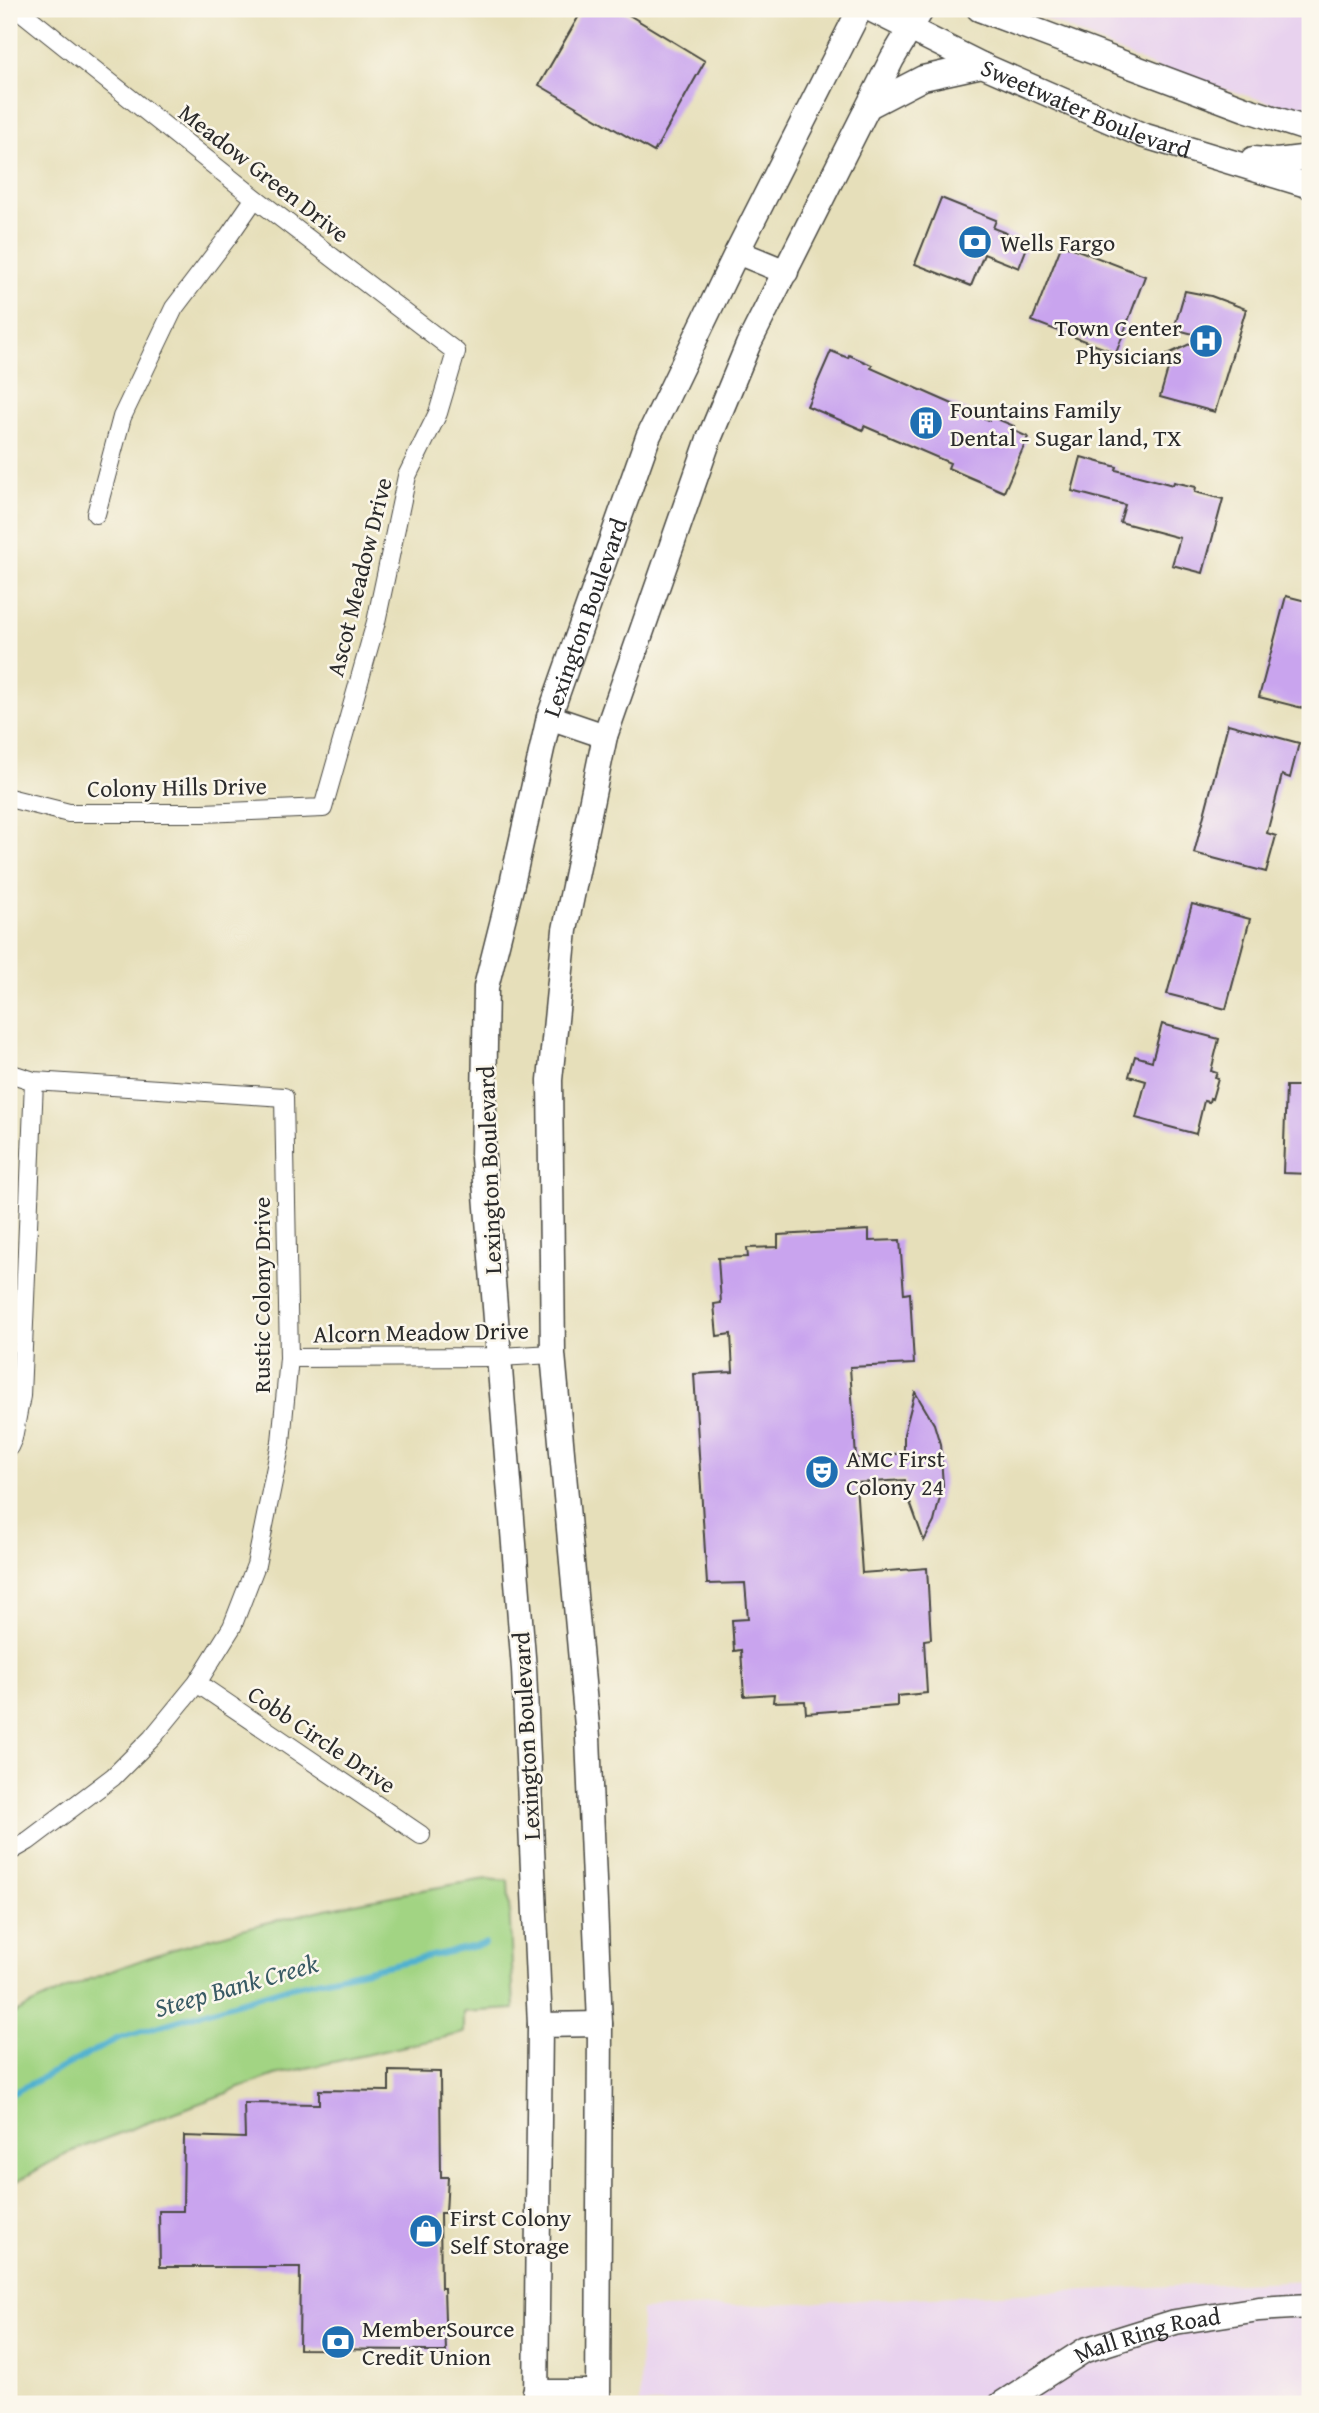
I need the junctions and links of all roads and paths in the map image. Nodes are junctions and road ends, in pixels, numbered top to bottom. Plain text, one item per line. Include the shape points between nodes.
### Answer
1 (18, 9) edge
2 (860, 9) edge
3 (870, 9) edge
4 (979, 9) edge
5 (916, 19) edge
6 (982, 65) junction
7 (869, 106) junction
8 (1310, 130) edge
9 (1203, 155) junction
10 (1310, 157) edge
11 (1310, 186) edge
12 (255, 198) junction
13 (737, 252) junction
14 (786, 272) junction
15 (447, 384) joint
16 (96, 514) dead end
17 (549, 717) junction
18 (605, 736) junction
19 (330, 785) joint
20 (9, 798) edge
21 (9, 1073) edge
22 (34, 1081) junction
23 (553, 1354) junction
24 (498, 1357) junction
25 (289, 1358) junction
26 (9, 1447) edge
27 (197, 1683) junction
28 (421, 1835) dead end
29 (9, 1852) edge
30 (600, 2024) junction
31 (540, 2025) junction
32 (1310, 2306) edge
33 (536, 2398) edge
34 (598, 2398) edge
35 (1001, 2404) edge

1 - 12 street, Meadow Green Drive
2 - 13 main road, Lexington Boulevard
3 - 5 main road, Sweetwater Boulevard
4 - 8 main road
5 - 6 main road, Sweetwater Boulevard
5 - 7 main road
6 - 7 main road via 923,78
6 - 9 main road, Sweetwater Boulevard via 1142,135
7 - 14 main road
9 - 10 main road via 1277,162
9 - 11 main road, Sweetwater Boulevard
12 - 15 street, Meadow Green Drive via 456,352
12 - 16 street via 174,308 122,417
13 - 14 main road
13 - 17 main road, Lexington Boulevard via 648,437
14 - 18 main road via 748,345 709,439
15 - 19 street, Ascot Meadow Drive via 407,476 376,622
17 - 18 main road
17 - 24 main road, Lexington Boulevard via 486,987 483,1157
18 - 23 main road via 565,930 550,1080
19 - 20 street, Colony Hills Drive via 323,808 202,813 69,813
21 - 22 street
22 - 25 street, Rustic Colony Drive via 284,1097
22 - 26 street via 21,1396
23 - 24 street, Alcorn Meadow Drive
23 - 30 main road via 588,1737
24 - 25 street, Alcorn Meadow Drive
24 - 31 main road, Lexington Boulevard via 524,1669
25 - 27 street, Rustic Colony Drive via 281,1442 256,1565 232,1627
27 - 28 street, Cobb Circle Drive
27 - 29 street, Rustic Colony Drive via 113,1777
30 - 31 main road
30 - 34 main road
31 - 33 main road, Lexington Boulevard
32 - 35 main road, Mall Ring Road via 1175,2322 1085,2350
33 - 34 main road

